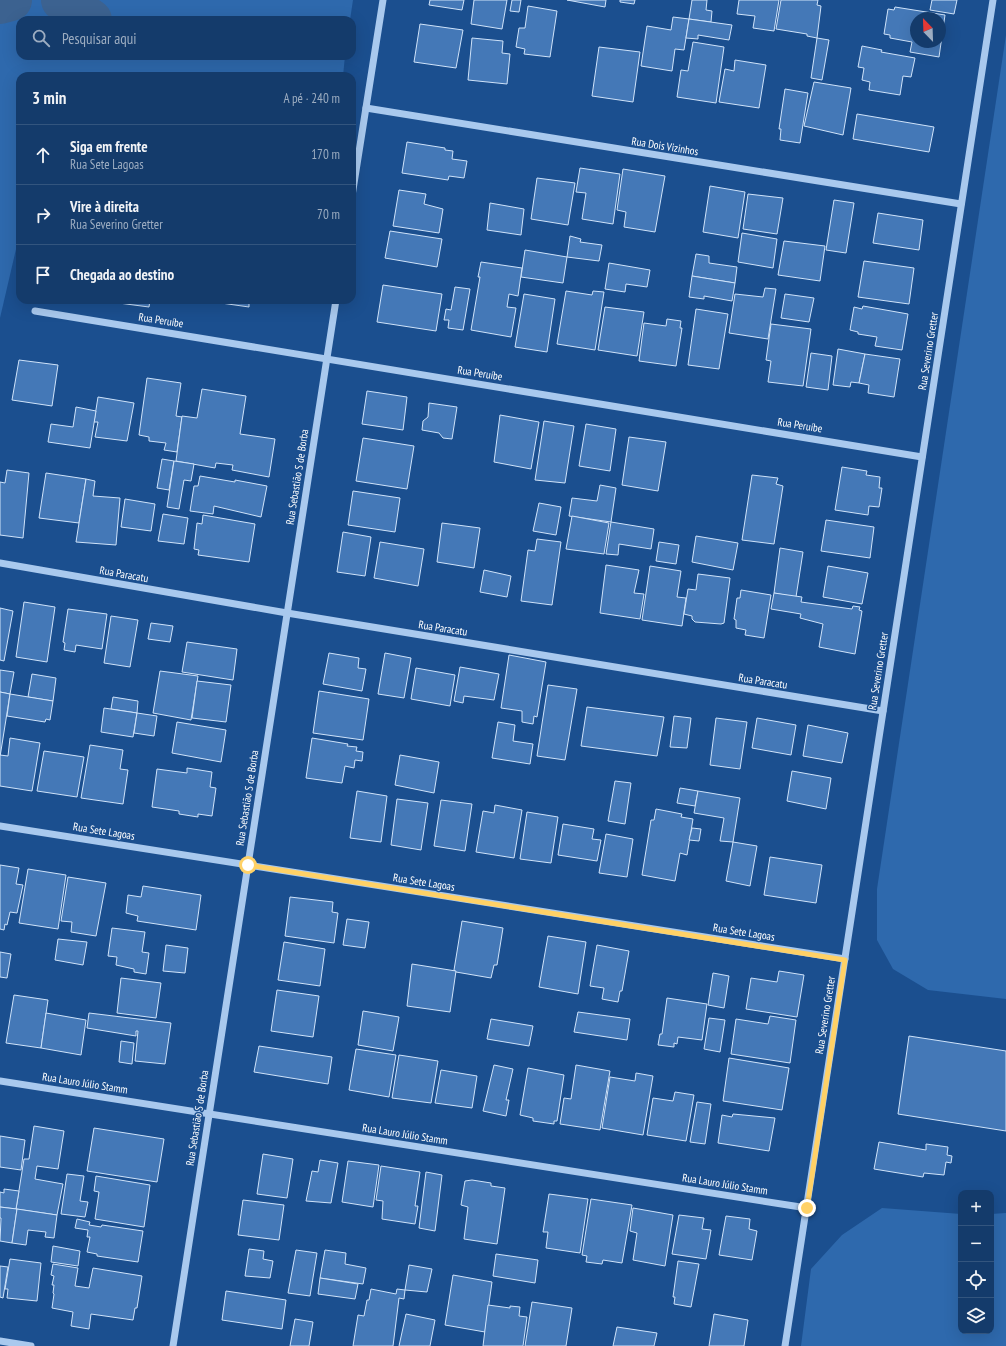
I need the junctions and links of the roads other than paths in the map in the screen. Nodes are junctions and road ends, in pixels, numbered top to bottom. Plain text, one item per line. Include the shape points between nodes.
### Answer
1 (382, 0) edge
2 (993, 0) edge
3 (366, 108) junction
4 (356, 171) edge
5 (961, 204) junction
6 (335, 304) edge
7 (35, 311) dead end
8 (326, 358) junction
9 (922, 457) junction
10 (0, 563) edge
11 (287, 614) junction
12 (883, 711) junction
13 (0, 826) edge
14 (248, 865) junction
15 (845, 960) junction
16 (0, 1081) edge
17 (209, 1114) junction
18 (807, 1208) junction
19 (0, 1341) edge
20 (30, 1346) edge
21 (173, 1346) edge
22 (785, 1346) edge

1 - 3 street
2 - 5 street, Rua Severino Gretter
3 - 4 street
3 - 5 street, Rua Dois Vizinhos
5 - 9 street, Rua Severino Gretter
6 - 8 street, Rua Sebastião S de Borba
7 - 8 street, Rua Peruíbe
8 - 9 street, Rua Peruíbe
8 - 11 street, Rua Sebastião S de Borba
9 - 12 street, Rua Severino Gretter
10 - 11 street, Rua Paracatu
11 - 12 street, Rua Paracatu
11 - 14 street, Rua Sebastião S de Borba
12 - 15 street, Rua Severino Gretter
13 - 14 street, Rua Sete Lagoas
14 - 15 street, Rua Sete Lagoas
14 - 17 street, Rua Sebastião S de Borba
15 - 18 street, Rua Severino Gretter
16 - 17 street, Rua Lauro Júlio Stamm
17 - 18 street, Rua Lauro Júlio Stamm
17 - 21 street, Rua Sebastião S de Borba
18 - 22 street, Rua Severino Gretter
19 - 20 street

